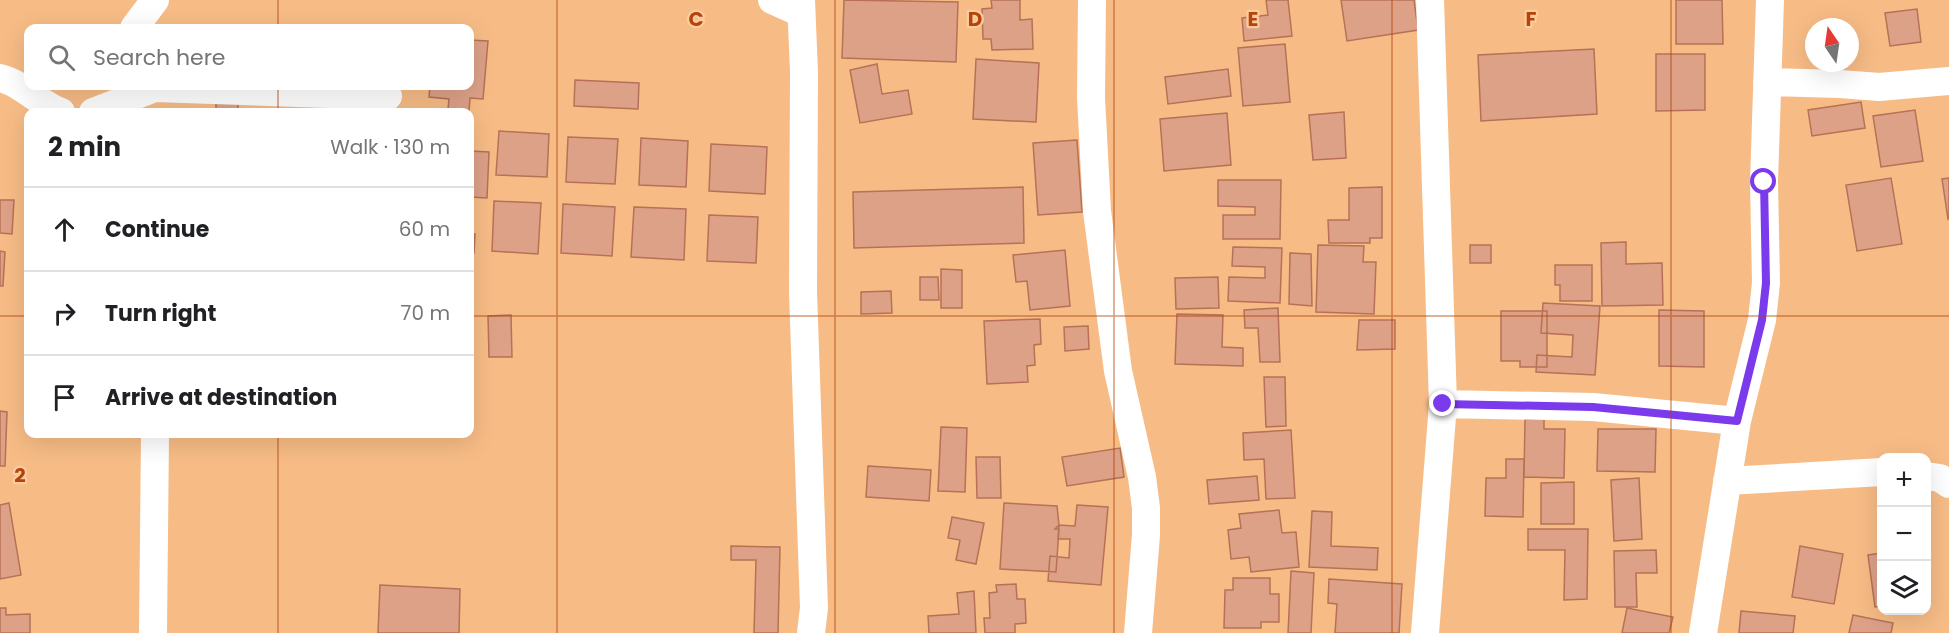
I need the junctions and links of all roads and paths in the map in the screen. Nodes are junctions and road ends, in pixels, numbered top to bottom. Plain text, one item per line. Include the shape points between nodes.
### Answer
1 (155, 0) edge
2 (772, 0) edge
3 (1092, 0) edge
4 (1430, 0) edge
5 (1770, 0) edge
6 (801, 6) edge
7 (137, 24) edge
8 (155, 24) edge
9 (11, 75) edge
10 (1949, 81) edge
11 (1767, 82) junction
12 (24, 89) edge
13 (26, 90) edge
14 (155, 95) edge
15 (388, 96) dead end
16 (51, 108) edge
17 (108, 108) edge
18 (1443, 404) junction
19 (1737, 421) junction
20 (155, 438) edge
21 (1877, 472) edge
22 (1931, 477) edge
23 (1727, 481) junction
24 (1949, 484) edge
25 (153, 633) edge
26 (811, 633) edge
27 (1138, 633) edge
28 (1425, 633) edge
29 (1703, 633) edge

1 - 7 street
1 - 8 street
2 - 6 street
3 - 27 street via 1091,98 1097,211 1118,371 1146,508
4 - 18 street
5 - 11 street
6 - 26 street
9 - 12 street
10 - 11 street via 1879,87
11 - 19 street via 1766,283 1762,320
13 - 16 street
14 - 15 street
14 - 17 street
18 - 19 street via 1593,407
18 - 28 street
19 - 23 street
20 - 25 street
21 - 23 street
22 - 24 street
23 - 29 street

